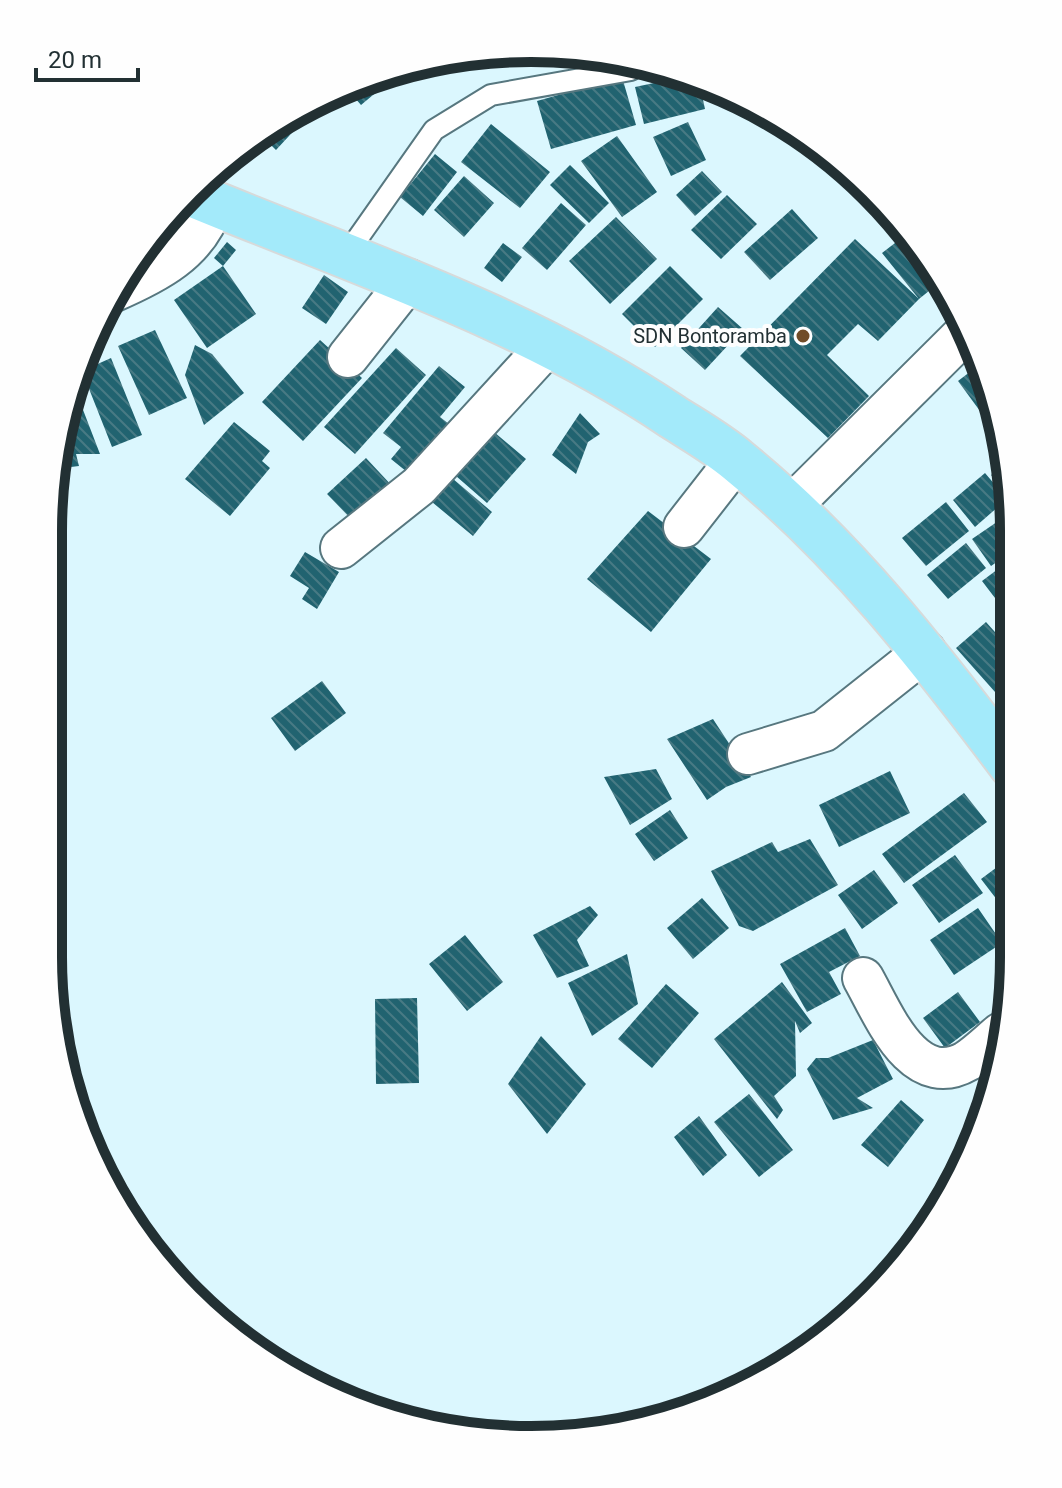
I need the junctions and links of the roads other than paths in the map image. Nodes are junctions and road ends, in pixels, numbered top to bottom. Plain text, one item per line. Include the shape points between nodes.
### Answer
1 (623, 71) edge
2 (202, 199) edge
3 (346, 255) junction
4 (135, 280) edge
5 (409, 280) junction
6 (959, 339) edge
7 (549, 344) junction
8 (348, 357) dead end
9 (737, 459) junction
10 (790, 507) junction
11 (684, 527) dead end
12 (341, 548) dead end
13 (925, 651) junction
14 (1000, 750) edge
15 (748, 754) dead end
16 (863, 978) dead end
17 (992, 1039) edge

1 - 3 lane via 491,95 434,130
2 - 3 main road
2 - 4 street via 206,224 172,261
3 - 5 main road
5 - 7 main road
5 - 8 street
6 - 10 street
7 - 9 main road
7 - 12 street via 419,486
9 - 10 main road
9 - 11 street
10 - 13 main road via 833,546
13 - 14 main road
13 - 15 street via 824,731
16 - 17 street via 904,1048 923,1063 957,1065

